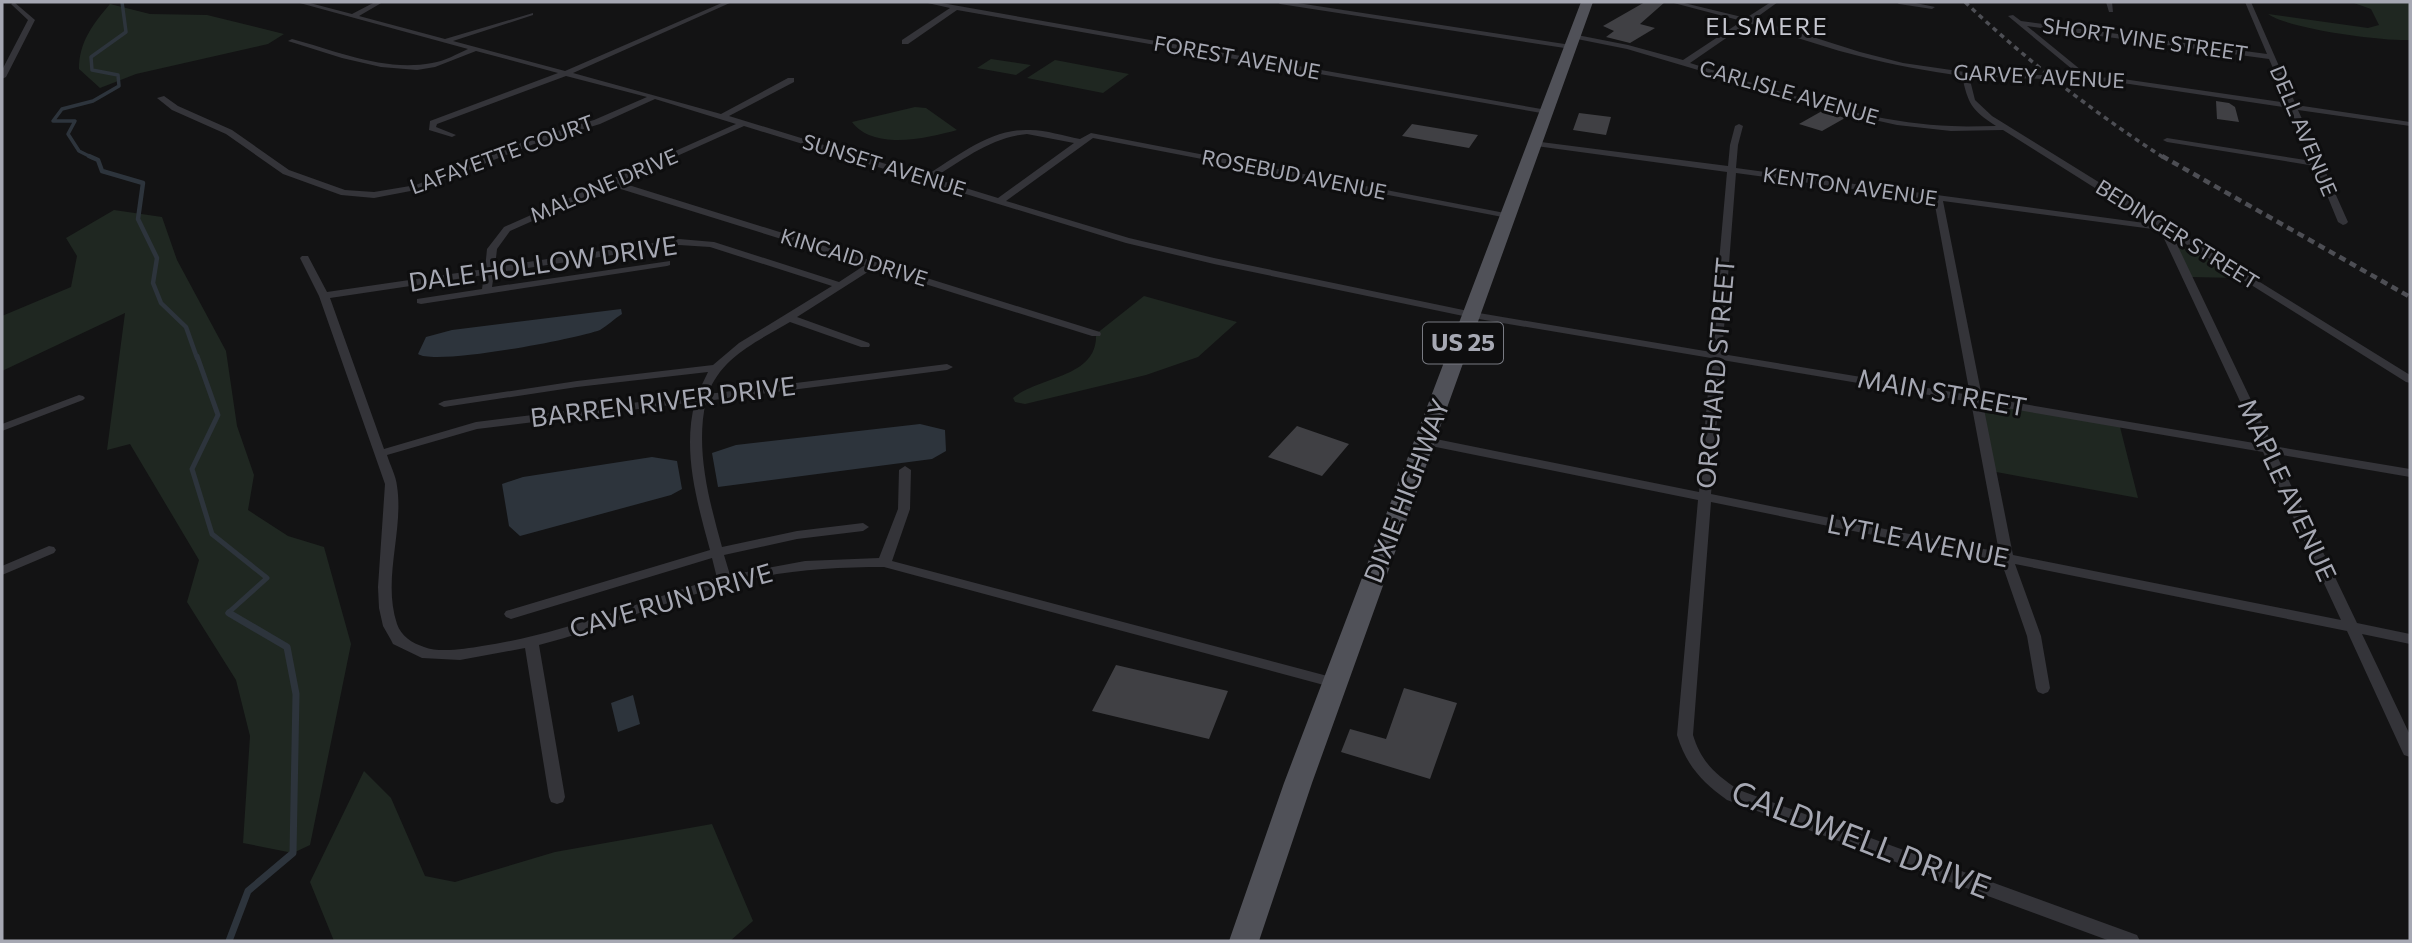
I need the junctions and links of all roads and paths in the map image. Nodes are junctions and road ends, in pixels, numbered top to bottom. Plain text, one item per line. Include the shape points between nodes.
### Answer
1 (24, 2) edge
2 (299, 2) edge
3 (380, 2) edge
4 (729, 2) edge
5 (926, 2) edge
6 (1280, 2) edge
7 (1587, 2) edge
8 (1673, 2) edge
9 (1775, 2) edge
10 (1899, 2) edge
11 (2109, 2) edge
12 (2248, 2) edge
13 (14, 4) junction
14 (2, 7) edge
15 (1932, 7) dead end
16 (954, 9) junction
17 (2110, 11) dead end
18 (531, 14) dead end
19 (353, 16) junction
20 (2011, 16) dead end
21 (1747, 21) junction
22 (2020, 23) junction
23 (292, 41) dead end
24 (446, 41) junction
25 (905, 42) dead end
26 (1573, 42) junction
27 (476, 49) junction
28 (2271, 57) junction
29 (1684, 63) junction
30 (566, 73) junction
31 (1965, 74) junction
32 (2078, 75) junction
33 (2, 77) edge
34 (791, 80) dead end
35 (654, 97) junction
36 (161, 98) dead end
37 (2291, 106) junction
38 (1547, 112) junction
39 (722, 117) junction
40 (744, 123) junction
41 (2410, 124) edge
42 (1739, 126) dead end
43 (2005, 128) junction
44 (452, 135) dead end
45 (2167, 140) dead end
46 (1081, 142) junction
47 (1536, 144) junction
48 (2316, 164) junction
49 (1732, 170) junction
50 (927, 178) junction
51 (612, 183) junction
52 (1938, 199) junction
53 (1000, 201) junction
54 (1510, 217) junction
55 (2343, 222) dead end
56 (2164, 228) junction
57 (305, 258) dead end
58 (667, 263) dead end
59 (873, 264) junction
60 (488, 271) junction
61 (841, 286) junction
62 (487, 290) junction
63 (324, 296) junction
64 (422, 301) dead end
65 (1473, 314) junction
66 (789, 318) junction
67 (1096, 334) dead end
68 (865, 345) dead end
69 (1716, 354) junction
70 (947, 367) dead end
71 (716, 368) junction
72 (2410, 380) edge
73 (704, 395) junction
74 (79, 398) dead end
75 (1978, 399) junction
76 (444, 404) dead end
77 (2, 428) edge
78 (1426, 442) junction
79 (2267, 449) junction
80 (382, 453) junction
81 (905, 470) dead end
82 (2410, 473) edge
83 (1706, 498) junction
84 (863, 527) dead end
85 (49, 550) dead end
86 (717, 552) junction
87 (2007, 559) junction
88 (884, 563) junction
89 (2, 571) edge
90 (724, 581) junction
91 (511, 614) dead end
92 (1695, 620) joint
93 (2352, 628) junction
94 (2410, 639) edge
95 (531, 642) junction
96 (1335, 683) junction
97 (2043, 688) dead end
98 (2410, 751) edge
99 (557, 797) dead end
100 (1244, 941) edge
101 (2131, 941) edge

1 - 13 street
2 - 19 street, SUNSET AVENUE
3 - 19 street
4 - 30 street
5 - 16 street, FOREST AVENUE
6 - 26 street
7 - 26 main road, DIXIE HIGHWAY / US 25
8 - 21 street, GARVEY AVENUE
9 - 21 street
10 - 15 street
11 - 17 street
12 - 28 street, DELL AVENUE
13 - 14 street
13 - 33 street via 32,20
16 - 25 street
16 - 38 street, FOREST AVENUE
18 - 24 street
19 - 24 street, SUNSET AVENUE
20 - 22 street
21 - 29 street
21 - 31 street, GARVEY AVENUE via 1891,63
22 - 28 street, SHORT VINE STREET
22 - 32 street
23 - 27 street via 405,68 436,65
24 - 27 street, SUNSET AVENUE
26 - 29 street, CARLISLE AVENUE
26 - 38 main road, DIXIE HIGHWAY / US 25
27 - 30 street, SUNSET AVENUE
28 - 37 street, DELL AVENUE
29 - 43 street, CARLISLE AVENUE via 1886,121 1947,129
30 - 35 street, SUNSET AVENUE
30 - 44 street via 433,123 432,128
31 - 32 street, GARVEY AVENUE
31 - 43 street, BEDINGER STREET via 1971,101
32 - 37 street, GARVEY AVENUE
34 - 39 street
35 - 36 street, LAFAYETTE COURT via 418,187 374,195 344,193 285,172 229,132
35 - 39 street, SUNSET AVENUE
37 - 41 street, GARVEY AVENUE
37 - 48 street, DELL AVENUE
38 - 47 main road, DIXIE HIGHWAY / US 25
39 - 40 street, SUNSET AVENUE
40 - 50 street, SUNSET AVENUE
40 - 51 street, MALONE DRIVE
42 - 49 street, ORCHARD STREET
43 - 56 street, BEDINGER STREET
45 - 48 street
46 - 50 street via 1034,132 1014,133
46 - 53 street
46 - 54 street, ROSEBUD AVENUE via 1091,135
47 - 49 street, KENTON AVENUE
47 - 54 main road, DIXIE HIGHWAY / US 25
48 - 55 street, DELL AVENUE
49 - 52 street, KENTON AVENUE
49 - 69 street, ORCHARD STREET
50 - 53 street, SUNSET AVENUE
51 - 59 street, KINCAID DRIVE
51 - 60 street, MALONE DRIVE via 507,229 495,241
52 - 56 street, KENTON AVENUE
52 - 75 street
53 - 65 street, SUNSET AVENUE via 1126,240
54 - 65 main road, DIXIE HIGHWAY / US 25
56 - 72 street, BEDINGER STREET
56 - 79 street, MAPLE AVENUE
57 - 63 street, CAVE RUN DRIVE
58 - 62 street
59 - 61 street
59 - 67 street, KINCAID DRIVE
60 - 61 street, DALE HOLLOW DRIVE via 694,242
60 - 62 street, MALONE DRIVE
60 - 63 street, DALE HOLLOW DRIVE
61 - 66 street
62 - 64 street
63 - 80 street, CAVE RUN DRIVE
65 - 69 street, MAIN STREET
65 - 78 main road, DIXIE HIGHWAY / US 25
66 - 68 street
66 - 71 street
69 - 75 street, MAIN STREET
69 - 83 street, ORCHARD STREET
70 - 73 street, BARREN RIVER DRIVE
71 - 73 street
71 - 76 street
73 - 80 street, BARREN RIVER DRIVE via 476,426
73 - 86 street via 697,409 696,449
74 - 77 street
75 - 79 street, MAIN STREET
75 - 87 street
78 - 83 street, LYTLE AVENUE
78 - 96 main road, DIXIE HIGHWAY / US 25
79 - 82 street, MAIN STREET
79 - 93 street, MAPLE AVENUE
80 - 95 street, CAVE RUN DRIVE via 393,501 386,582 388,622 397,639 425,654 466,655
81 - 88 street via 904,509
83 - 87 street, LYTLE AVENUE
83 - 92 street, ORCHARD STREET
84 - 86 street
85 - 89 street
86 - 90 street
86 - 91 street
87 - 93 street, LYTLE AVENUE
87 - 97 street via 2034,635
88 - 90 street, CAVE RUN DRIVE via 795,566
88 - 96 street, CAVE RUN DRIVE
90 - 95 street, CAVE RUN DRIVE
92 - 101 street, CALDWELL DRIVE via 1685,735 1690,756 1708,778 1733,795
93 - 94 street, LYTLE AVENUE
93 - 98 street, MAPLE AVENUE
95 - 99 street
96 - 100 main road, DIXIE HIGHWAY / US 25

